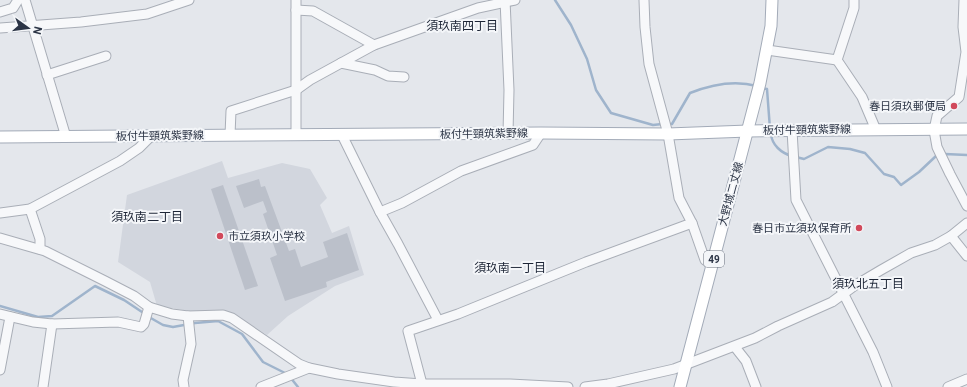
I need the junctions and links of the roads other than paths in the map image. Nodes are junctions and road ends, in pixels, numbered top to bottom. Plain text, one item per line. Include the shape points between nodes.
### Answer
1 (18, 0) edge
2 (25, 0) edge
3 (189, 0) edge
4 (515, 0) edge
5 (644, 0) edge
6 (772, 0) edge
7 (854, 0) edge
8 (964, 0) edge
9 (505, 2) edge
10 (296, 5) edge
11 (0, 12) edge
12 (32, 26) junction
13 (0, 28) edge
14 (374, 45) junction
15 (767, 50) junction
16 (106, 56) dead end
17 (837, 60) junction
18 (341, 63) junction
19 (47, 75) junction
20 (404, 77) dead end
21 (296, 90) junction
22 (967, 129) edge
23 (792, 130) junction
24 (876, 130) junction
25 (934, 130) junction
26 (748, 131) junction
27 (541, 133) junction
28 (508, 134) junction
29 (668, 134) junction
30 (230, 135) junction
31 (296, 135) junction
32 (342, 135) junction
33 (151, 136) junction
34 (0, 137) edge
35 (66, 137) junction
36 (967, 206) edge
37 (30, 209) junction
38 (380, 212) junction
39 (0, 213) edge
40 (692, 223) junction
41 (966, 225) edge
42 (951, 236) junction
43 (0, 238) edge
44 (40, 249) junction
45 (967, 256) edge
46 (712, 265) junction
47 (843, 294) junction
48 (148, 310) junction
49 (0, 314) edge
50 (188, 316) junction
51 (10, 317) junction
52 (438, 320) junction
53 (52, 324) junction
54 (735, 347) junction
55 (686, 366) junction
56 (309, 368) junction
57 (0, 370) edge
58 (967, 379) edge
59 (422, 384) junction
60 (469, 385) edge
61 (43, 387) edge
62 (184, 387) edge
63 (261, 387) edge
64 (568, 387) edge
65 (585, 387) edge
66 (680, 387) edge
67 (756, 387) edge
68 (888, 387) edge
69 (948, 387) edge

1 - 11 street via 13,8
2 - 12 street
3 - 12 street via 147,14
4 - 9 street
5 - 29 street via 649,64
6 - 15 main road, 大野城二丈線 / 49
7 - 17 street via 854,8
8 - 25 street via 963,27 966,52 959,97 937,116
9 - 14 street via 478,8
9 - 28 street
10 - 14 street via 313,11
10 - 21 street
12 - 13 street
12 - 19 street
14 - 18 street
15 - 17 street
15 - 26 main road, 大野城二丈線 / 49
16 - 19 street
17 - 24 street via 862,97
18 - 20 street via 375,70 388,76
18 - 21 street
19 - 35 street
21 - 30 street via 231,111
21 - 31 street
22 - 25 main road, 板付牛頸筑紫野線
23 - 24 main road, 板付牛頸筑紫野線
23 - 26 main road, 板付牛頸筑紫野線
23 - 47 street via 796,200
24 - 25 main road, 板付牛頸筑紫野線
25 - 36 street via 938,147
26 - 29 main road, 板付牛頸筑紫野線
26 - 46 main road, 大野城二丈線 / 49
27 - 28 main road, 板付牛頸筑紫野線
27 - 29 main road, 板付牛頸筑紫野線
27 - 38 street via 533,145 461,171
28 - 32 main road, 板付牛頸筑紫野線
29 - 40 street via 679,198
30 - 31 main road, 板付牛頸筑紫野線
30 - 33 main road, 板付牛頸筑紫野線
31 - 32 main road, 板付牛頸筑紫野線
32 - 38 street
33 - 35 main road, 板付牛頸筑紫野線
33 - 37 street via 120,161
34 - 35 main road, 板付牛頸筑紫野線
37 - 39 street
37 - 44 street via 40,239
38 - 52 street
40 - 46 street via 705,260
40 - 52 street
41 - 42 street
42 - 45 street
42 - 47 street via 935,245 911,253
43 - 44 street
44 - 48 street via 134,296
46 - 55 main road, 大野城二丈線 / 49
47 - 54 street via 832,302
47 - 68 street
48 - 50 street
48 - 53 street via 141,327 118,322
49 - 51 street
50 - 56 street via 223,315 232,318 299,364
50 - 62 street via 191,344 183,380
51 - 53 street
51 - 57 street
52 - 59 street via 408,330
53 - 61 street
54 - 55 street
54 - 67 street via 746,361
55 - 65 street
55 - 66 main road, 大野城二丈線 / 49
56 - 59 street
56 - 63 street
58 - 69 street
59 - 60 street
60 - 64 street

